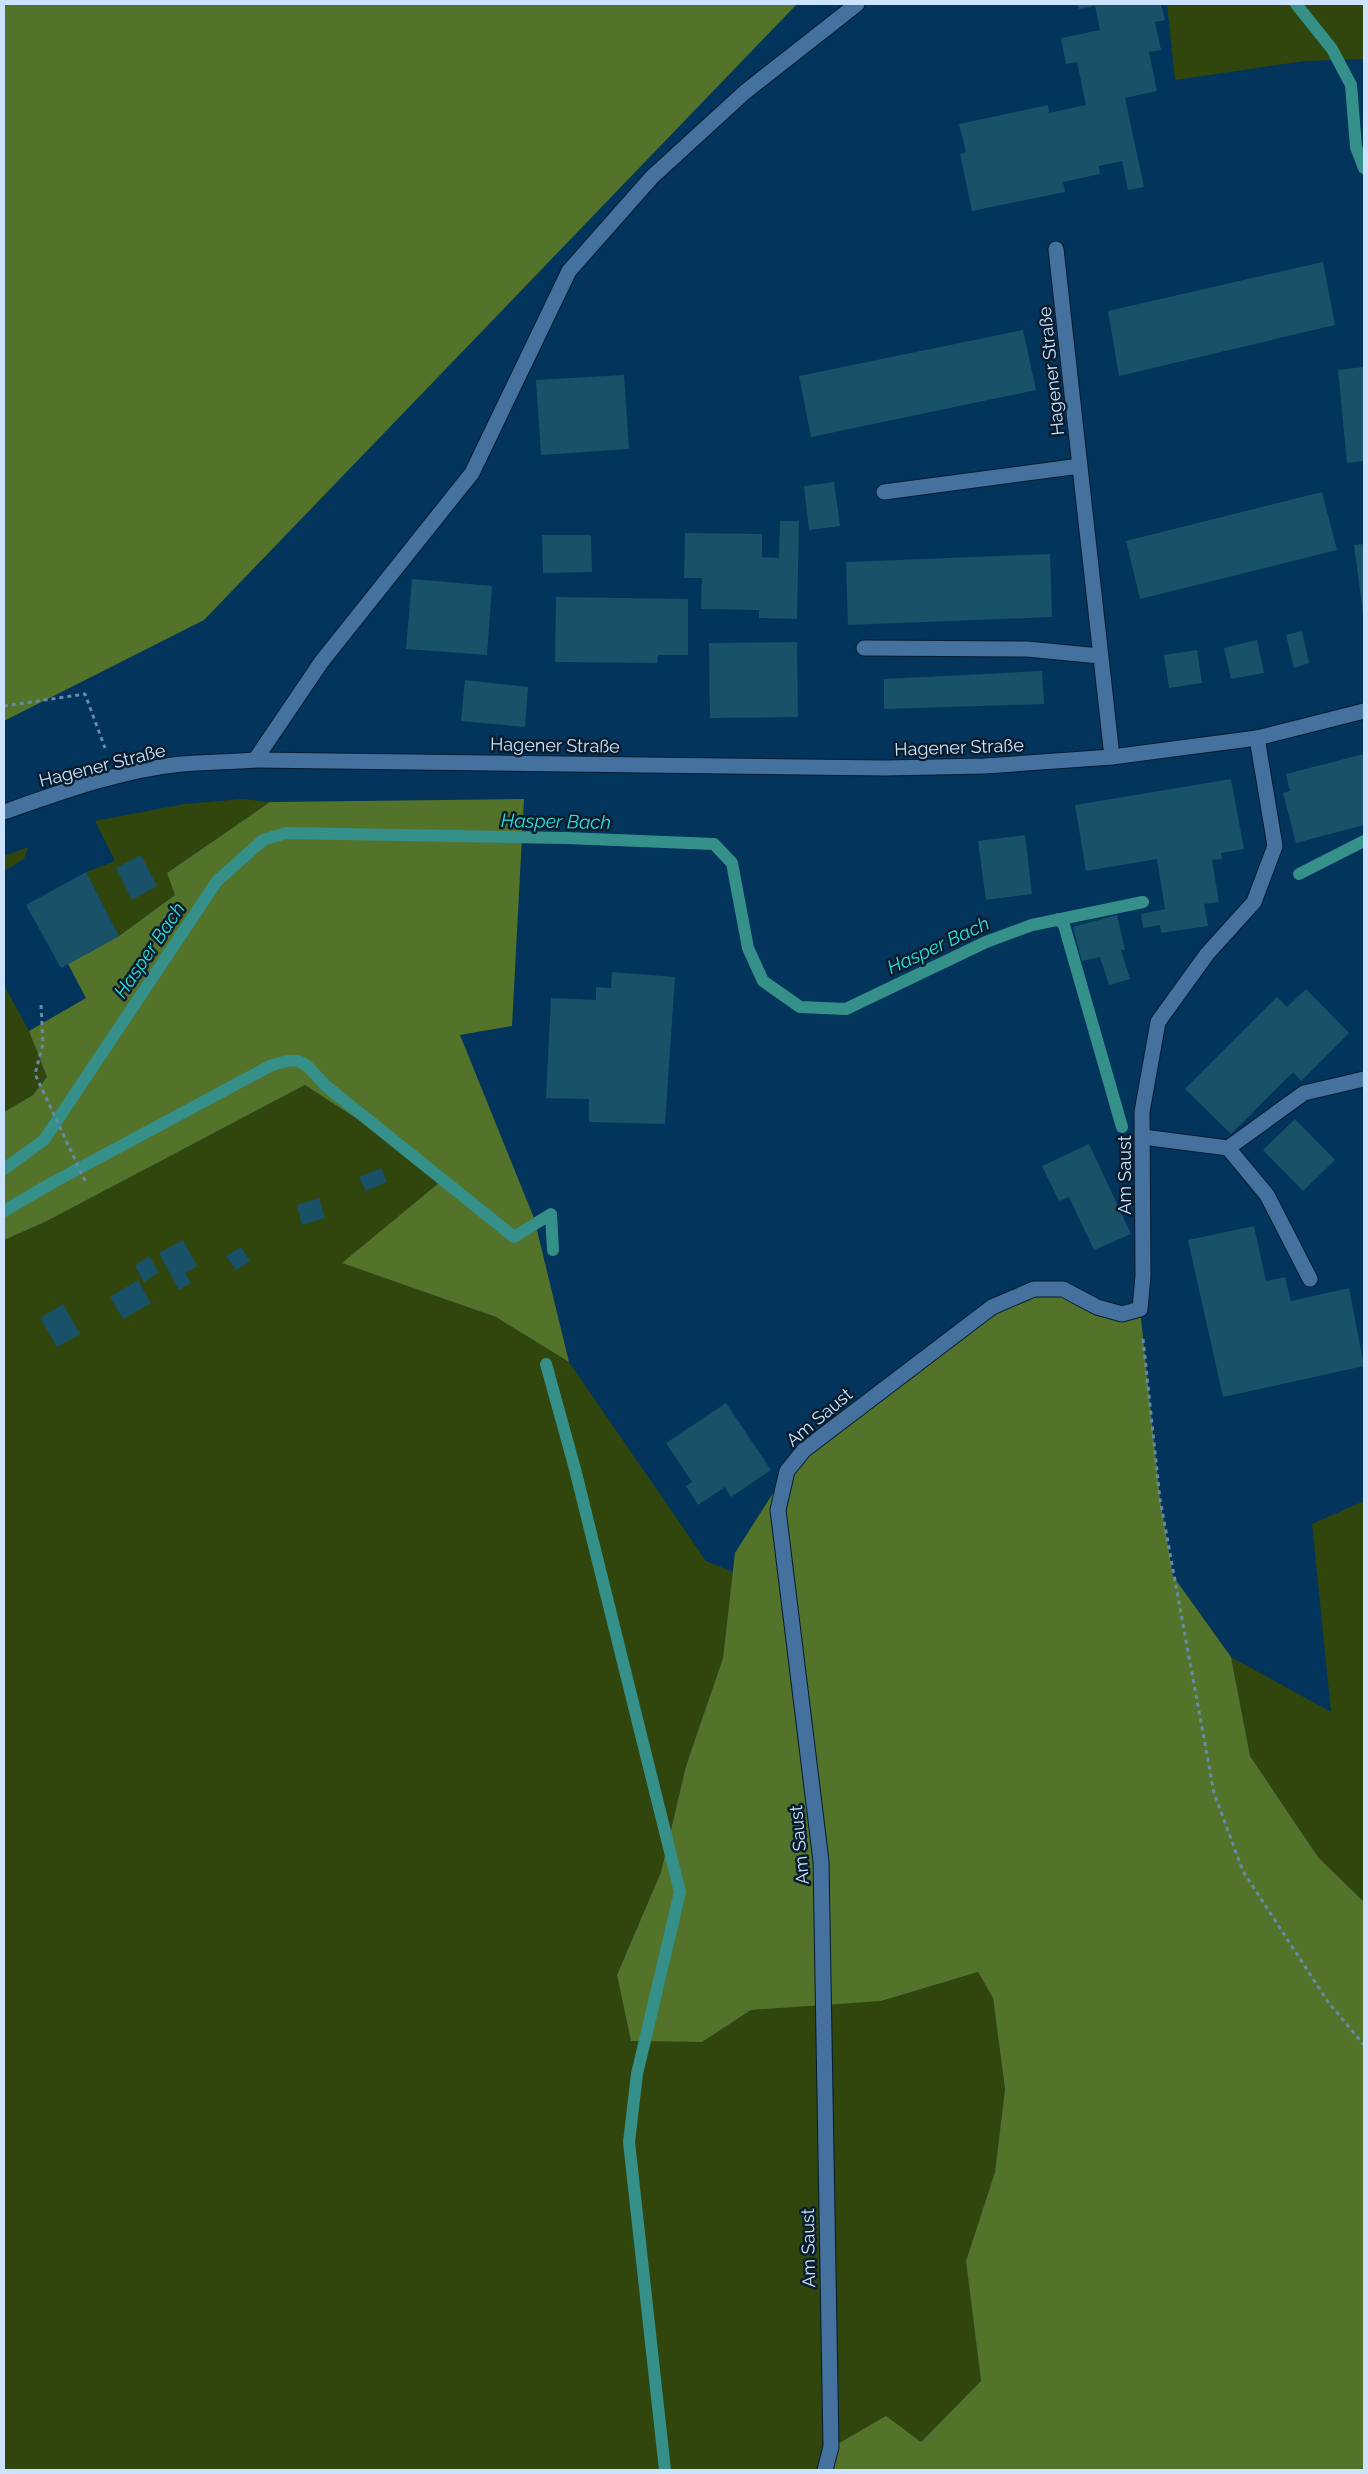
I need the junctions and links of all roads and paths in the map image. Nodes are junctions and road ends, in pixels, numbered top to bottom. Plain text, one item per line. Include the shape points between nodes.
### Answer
1 (857, 4) edge
2 (1056, 249) dead end
3 (1080, 466) junction
4 (884, 492) dead end
5 (864, 648) dead end
6 (1100, 656) junction
7 (4, 706) edge
8 (1364, 711) edge
9 (1257, 738) junction
10 (1112, 758) junction
11 (255, 760) junction
12 (116, 777) junction
13 (4, 812) edge
14 (41, 1005) dead end
15 (1364, 1079) edge
16 (1143, 1137) junction
17 (1228, 1148) junction
18 (86, 1183) dead end
19 (1310, 1279) dead end
20 (1140, 1308) junction
21 (1364, 2045) edge
22 (824, 2470) edge

1 - 11 street via 746,92 652,177 569,271 472,473 322,661
2 - 3 street, Hagener Straße
3 - 4 street
3 - 6 street, Hagener Straße
5 - 6 street via 1027,649
6 - 10 street, Hagener Straße
7 - 12 path via 85,694
8 - 9 street, Hagener Straße
9 - 10 street, Hagener Straße
9 - 16 street, Am Saust via 1275,846 1254,902 1207,954 1158,1022 1142,1112
10 - 11 street, Hagener Straße via 885,768
11 - 12 street, Hagener Straße via 180,764
12 - 13 street, Hagener Straße
14 - 18 path via 43,1044 35,1074
15 - 17 street via 1304,1093
16 - 17 street
16 - 20 street, Am Saust
17 - 19 street via 1268,1195
20 - 21 path via 1160,1499 1214,1793 1243,1871 1328,2002
20 - 22 street, Am Saust via 1122,1314 1053,1289 1034,1289 992,1307 804,1450 788,1471 778,1510 821,1861 831,2447

